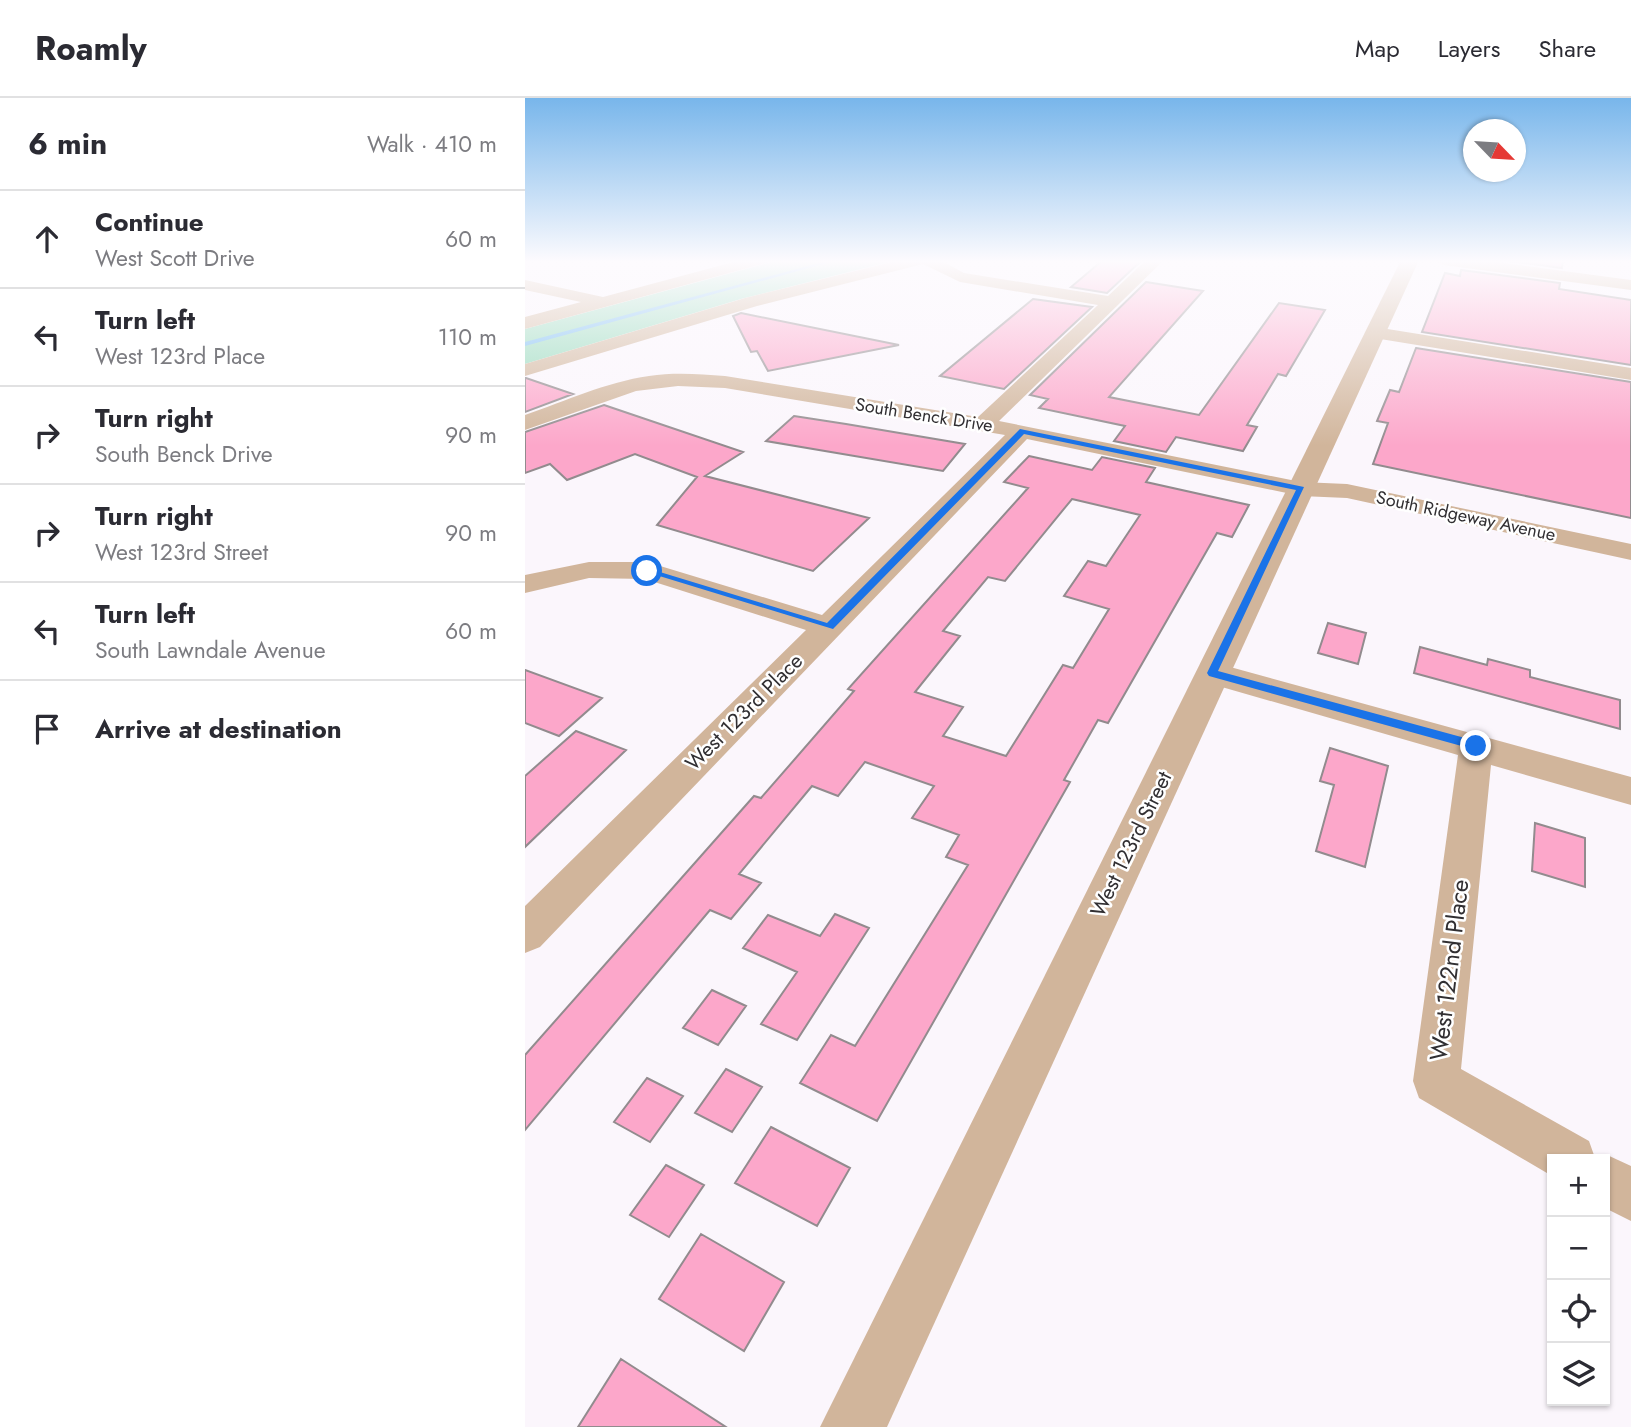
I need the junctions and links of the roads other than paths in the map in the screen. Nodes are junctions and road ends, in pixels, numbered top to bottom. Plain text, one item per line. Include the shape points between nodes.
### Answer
1 (684, 322) edge
2 (1091, 322) edge
3 (1380, 322) edge
4 (1375, 333) junction
5 (525, 370) edge
6 (1631, 374) edge
7 (525, 423) edge
8 (982, 425) junction
9 (1022, 431) junction
10 (1301, 489) junction
11 (1631, 552) edge
12 (525, 584) edge
13 (829, 626) junction
14 (1212, 673) junction
15 (1476, 746) junction
16 (1631, 791) edge
17 (525, 934) edge
18 (1562, 1154) edge
19 (1610, 1182) edge
20 (1631, 1195) edge
21 (853, 1427) edge

1 - 5 street
2 - 8 street
3 - 4 street, West 123rd Street
4 - 6 street
4 - 10 street, West 123rd Street
7 - 8 street, South Benck Drive via 625,388 668,380 725,382
8 - 9 street, South Benck Drive
9 - 10 street, South Benck Drive
9 - 13 street, West 123rd Place
10 - 11 street, South Ridgeway Avenue via 1347,491
10 - 14 street, West 123rd Street
12 - 13 street via 589,570 647,571
13 - 17 street, West 123rd Place
14 - 15 street
14 - 21 street, West 123rd Street
15 - 16 street
15 - 18 street, West 122nd Place via 1436,1081
19 - 20 street

